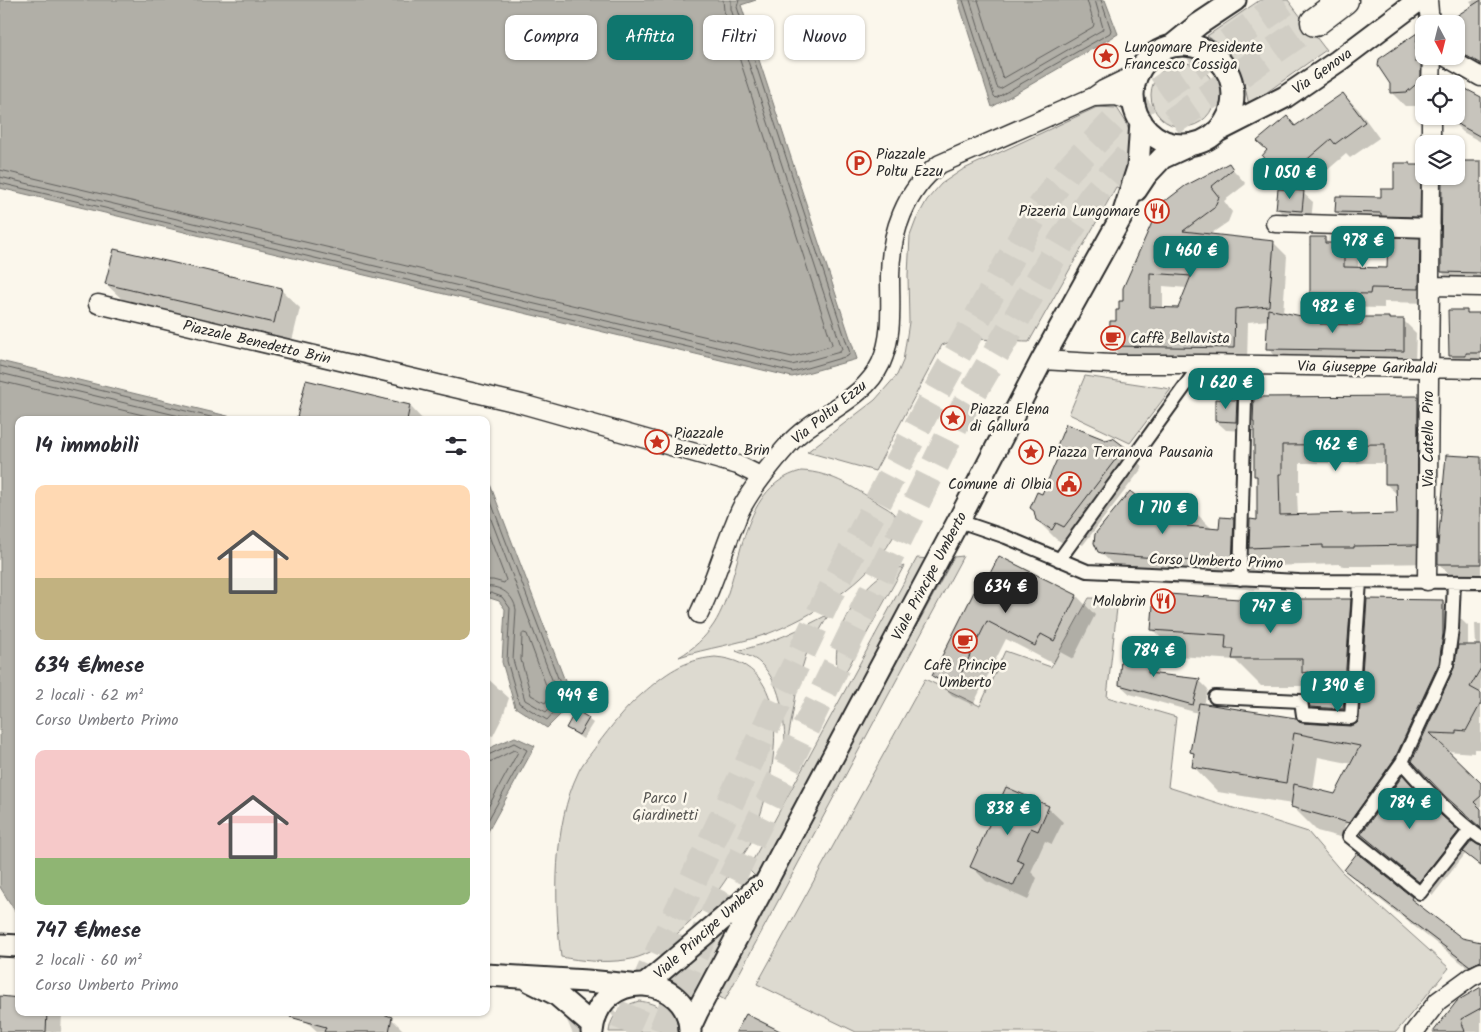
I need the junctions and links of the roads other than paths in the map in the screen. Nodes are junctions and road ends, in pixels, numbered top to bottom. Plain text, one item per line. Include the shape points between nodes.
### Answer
1 (1235, 0) edge
2 (1344, 0) edge
3 (1419, 0) edge
4 (1428, 0) edge
5 (1429, 15) edge
6 (1315, 22) tunnel mouth
7 (1172, 46) junction
8 (1460, 65) edge
9 (1138, 74) junction
10 (1481, 77) edge
11 (1093, 97) junction
12 (1138, 112) junction
13 (1218, 131) junction
14 (1191, 144) junction
15 (1431, 185) edge
16 (1129, 200) junction
17 (1275, 223) dead end
18 (1431, 228) junction
19 (1431, 286) junction
20 (1481, 288) edge
21 (98, 304) dead end
22 (1042, 360) junction
23 (1201, 364) junction
24 (1246, 365) junction
25 (1429, 368) junction
26 (1481, 369) edge
27 (762, 477) junction
28 (958, 521) junction
29 (1059, 560) junction
30 (1240, 579) junction
31 (1360, 581) junction
32 (1427, 581) junction
33 (1454, 582) junction
34 (1481, 582) edge
35 (699, 614) dead end
36 (1215, 697) dead end
37 (1402, 762) junction
38 (1470, 830) junction
39 (1481, 838) edge
40 (772, 872) junction
41 (0, 945) edge
42 (15, 946) edge
43 (1481, 972) edge
44 (490, 975) edge
45 (523, 978) junction
46 (638, 985) junction
47 (592, 1028) edge
48 (690, 1029) edge
49 (1414, 1032) edge

1 - 7 street
2 - 6 main road
3 - 13 street, Via Genova via 1285,97
4 - 5 street
7 - 9 street via 1151,57
7 - 13 street via 1203,48 1228,72 1233,88 1232,105
8 - 10 street
9 - 11 street, Via Poltu Ezzu
9 - 12 street via 1134,90
11 - 12 street, Via Poltu Ezzu via 1116,96
11 - 27 street, Via Poltu Ezzu via 940,164 915,188 902,213 890,256 891,312 880,364 844,404 825,414 790,443
12 - 14 street via 1153,134 1161,139
12 - 16 street, Viale Principe Umberto via 1138,168
13 - 14 street
14 - 16 street, Viale Principe Umberto via 1162,158
15 - 18 street, Via Catello Piro
16 - 22 street, Viale Principe Umberto
17 - 18 street
18 - 19 street, Via Catello Piro
19 - 20 street
19 - 25 street, Via Catello Piro
21 - 27 street, Piazzale Benedetto Brin via 522,404 738,464
22 - 23 street, Via Giuseppe Garibaldi
22 - 28 street, Viale Principe Umberto
23 - 24 street, Via Giuseppe Garibaldi
23 - 29 street
24 - 25 street, Via Giuseppe Garibaldi
24 - 30 street
25 - 26 street, Via Giuseppe Garibaldi
25 - 32 street, Via Catello Piro
27 - 35 street, Via Poltu Ezzu via 742,506
28 - 29 street, Corso Umberto Primo
28 - 40 street, Viale Principe Umberto
29 - 30 street, Corso Umberto Primo via 1087,571
30 - 31 street, Corso Umberto Primo
31 - 32 street, Corso Umberto Primo
31 - 36 street via 1352,718 1303,715 1301,701
32 - 33 street, Corso Umberto Primo
33 - 34 street, Corso Umberto Primo
33 - 37 street via 1447,665
37 - 38 street
37 - 38 street via 1348,836 1420,893
38 - 39 street
40 - 46 street, Viale Principe Umberto via 740,904
40 - 48 street, Viale Principe Umberto
41 - 42 street
43 - 49 street via 1438,1001
44 - 45 street
45 - 46 street
45 - 47 street via 556,994
46 - 47 street, Viale Principe Umberto via 617,990 606,1000 597,1011
46 - 48 street via 662,989 675,998 685,1011

